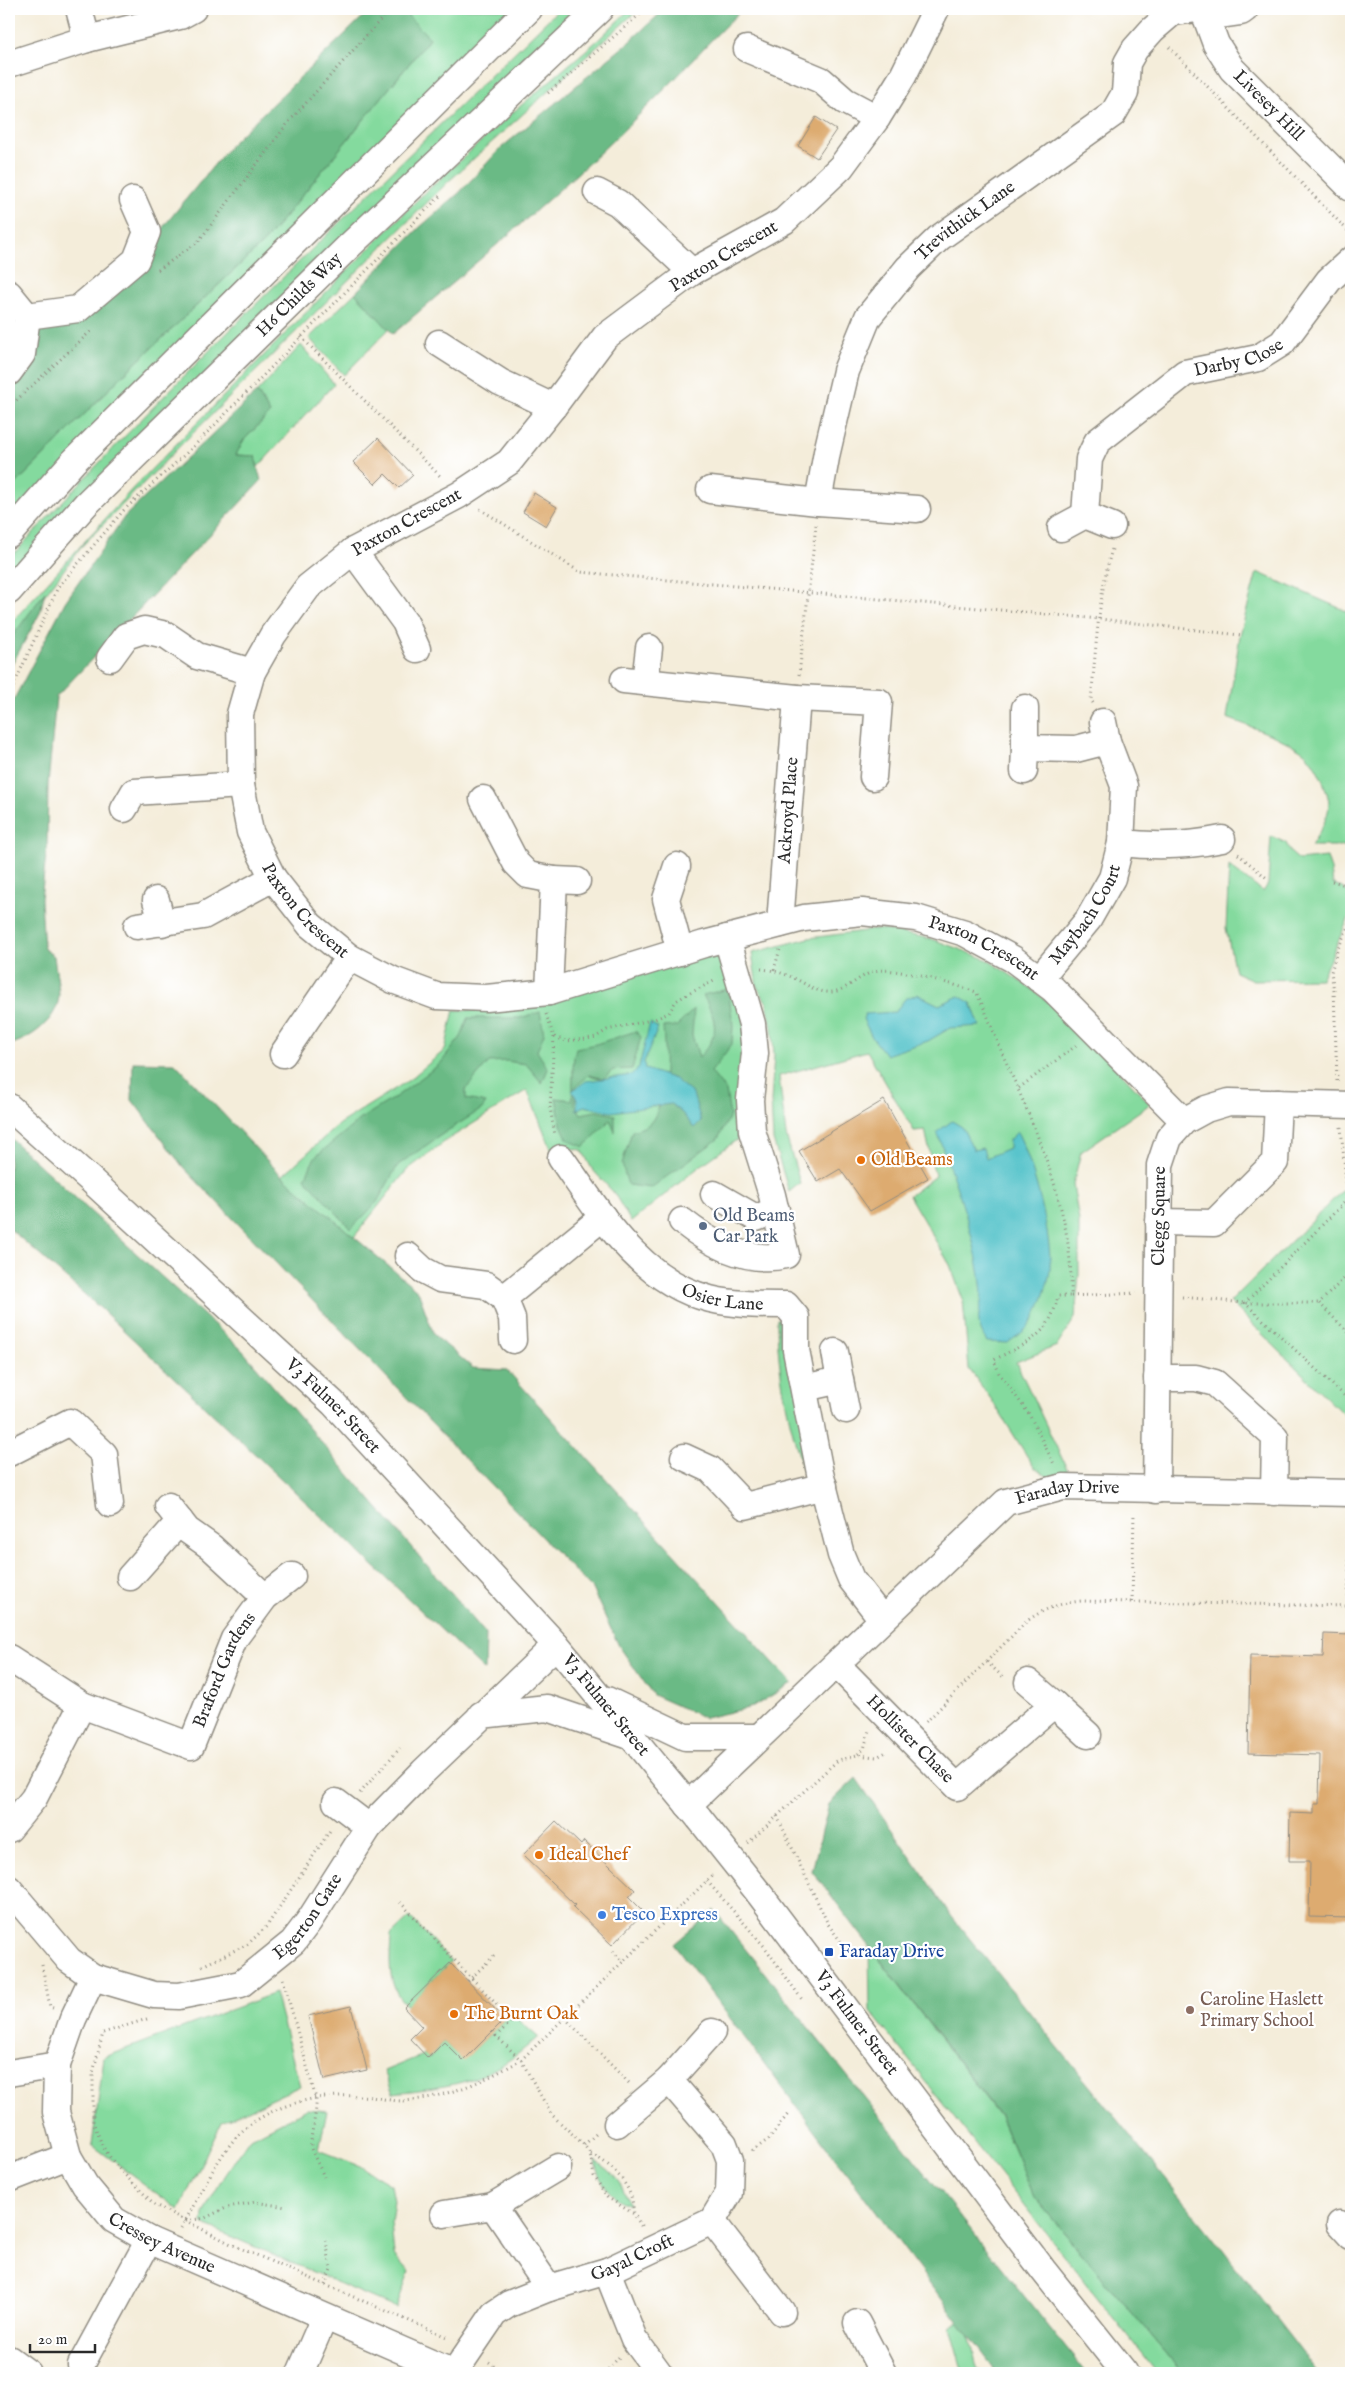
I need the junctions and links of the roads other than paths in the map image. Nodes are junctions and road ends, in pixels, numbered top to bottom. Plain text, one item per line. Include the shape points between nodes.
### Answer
1 (79, 9) edge
2 (193, 9) edge
3 (529, 9) edge
4 (600, 9) edge
5 (936, 9) edge
6 (1245, 9) edge
7 (1203, 11) edge
8 (87, 39) junction
9 (747, 49) dead end
10 (9, 64) edge
11 (878, 118) junction
12 (1351, 188) edge
13 (597, 192) dead end
14 (133, 200) dead end
15 (1351, 260) edge
16 (692, 272) junction
17 (9, 294) edge
18 (27, 316) junction
19 (439, 343) dead end
20 (9, 372) edge
21 (553, 408) junction
22 (710, 490) dead end
23 (818, 502) junction
24 (917, 509) dead end
25 (1085, 515) junction
26 (1112, 526) road end
27 (1061, 528) dead end
28 (9, 534) edge
29 (353, 551) junction
30 (9, 590) edge
31 (649, 648) dead end
32 (417, 649) dead end
33 (110, 658) dead end
34 (252, 672) junction
35 (797, 698) junction
36 (1025, 708) dead end
37 (873, 777) dead end
38 (241, 785) junction
39 (128, 791) dead end
40 (483, 799) dead end
41 (1222, 839) road end
42 (1121, 843) junction
43 (677, 866) dead end
44 (273, 878) junction
45 (152, 916) dead end
46 (780, 924) junction
47 (727, 938) junction
48 (680, 952) junction
49 (349, 957) junction
50 (1039, 979) junction
51 (549, 992) junction
52 (286, 1038) dead end
53 (1278, 1103) junction
54 (1345, 1104) edge
55 (9, 1107) edge
56 (1184, 1121) junction
57 (561, 1158) road end
58 (714, 1194) dead end
59 (776, 1210) junction
60 (603, 1217) junction
61 (682, 1221) dead end
62 (1159, 1222) junction
63 (408, 1256) dead end
64 (504, 1298) junction
65 (513, 1340) dead end
66 (835, 1352) dead end
67 (1157, 1378) junction
68 (840, 1380) junction
69 (804, 1388) junction
70 (846, 1410) dead end
71 (9, 1453) edge
72 (684, 1457) dead end
73 (824, 1486) junction
74 (1145, 1489) junction
75 (1274, 1492) junction
76 (1351, 1493) edge
77 (110, 1504) dead end
78 (292, 1576) dead end
79 (130, 1577) dead end
80 (265, 1597) junction
81 (882, 1619) junction
82 (556, 1645) junction
83 (9, 1658) edge
84 (837, 1665) junction
85 (1028, 1682) dead end
86 (599, 1696) junction
87 (1054, 1704) junction
88 (82, 1705) junction
89 (481, 1715) junction
90 (1088, 1735) dead end
91 (633, 1737) junction
92 (758, 1737) junction
93 (340, 1806) road end
94 (694, 1812) junction
95 (369, 1827) junction
96 (9, 1829) edge
97 (12, 1899) edge
98 (93, 1977) junction
99 (712, 2032) dead end
100 (57, 2065) junction
101 (9, 2073) edge
102 (669, 2080) junction
103 (617, 2124) dead end
104 (68, 2156) junction
105 (558, 2167) dead end
106 (9, 2179) edge
107 (493, 2206) junction
108 (444, 2214) dead end
109 (712, 2222) junction
110 (159, 2244) junction
111 (607, 2271) junction
112 (549, 2288) junction
113 (782, 2312) dead end
114 (324, 2318) junction
115 (857, 2323) dead end
116 (9, 2359) edge
117 (81, 2365) dead end
118 (28, 2373) edge
119 (300, 2373) edge
120 (454, 2373) edge
121 (659, 2373) edge
122 (883, 2373) edge
123 (1125, 2373) edge

1 - 8 street
2 - 8 street via 180,16
3 - 28 street via 73,462
4 - 30 street, H6 Childs Way via 348,247 86,504
5 - 11 street, Paxton Crescent
6 - 7 street, Trevithick Lane via 1241,12
7 - 12 street, Livesey Hill via 1216,44 1232,69
7 - 23 street, Trevithick Lane via 1173,12 1152,30 1127,64 1125,93 1113,114 939,238 908,268 868,317 846,371
8 - 10 street
9 - 11 street via 821,80 845,101
11 - 16 street, Paxton Crescent via 841,167 784,221
13 - 16 street via 618,203
14 - 18 street via 147,232 136,260 78,309
15 - 25 street, Darby Close via 1329,280 1282,343 1258,358 1184,373 1097,442 1089,459
16 - 21 street, Paxton Crescent via 605,337
17 - 18 street
18 - 20 street via 22,354
19 - 21 street via 500,382
21 - 29 street, Paxton Crescent via 509,462 459,496
22 - 23 street
23 - 24 street
25 - 26 street
25 - 27 street
29 - 32 street via 405,622
29 - 34 street, Paxton Crescent via 308,587 273,635
31 - 35 street via 635,681
33 - 34 street via 126,636 144,630 166,635 197,656
34 - 38 street, Paxton Crescent via 240,714
35 - 37 street via 879,702
35 - 46 street, Ackroyd Place
36 - 42 street, Maybach Court via 1025,759 1076,749 1105,731 1124,786
38 - 39 street
38 - 44 street, Paxton Crescent via 250,832
40 - 51 street via 516,863 528,875 565,880
41 - 42 street, Maybach Court via 1196,845 1162,847
42 - 50 street, Maybach Court via 1112,878 1088,920
43 - 48 street via 666,899
44 - 45 street via 203,916
44 - 49 street, Paxton Crescent via 310,925
46 - 47 street, Paxton Crescent
46 - 50 street, Paxton Crescent via 862,912 916,918 965,933
47 - 48 street, Paxton Crescent
47 - 59 street via 752,1024 755,1053 750,1100 752,1131
48 - 51 street, Paxton Crescent
49 - 51 street, Paxton Crescent via 392,980 436,996 486,998
49 - 52 street
50 - 56 street, Paxton Crescent via 1053,989
53 - 54 street, Clegg Square
53 - 56 street, Clegg Square via 1229,1102
53 - 62 street via 1276,1162 1235,1203 1214,1223
55 - 82 street, V3 Fulmer Street via 333,1403
56 - 62 street, Clegg Square via 1169,1138 1160,1165
57 - 60 street, Osier Lane
58 - 59 street via 756,1218
59 - 61 street via 786,1255 761,1258 729,1250 710,1242
60 - 64 street
60 - 69 street, Osier Lane via 650,1269 680,1287 709,1299 786,1305 796,1317 796,1350
62 - 67 street, Clegg Square
63 - 64 street via 422,1270 440,1279 486,1285
64 - 65 street via 512,1318
66 - 68 street
67 - 74 street, Clegg Square
67 - 75 street via 1196,1378 1215,1383 1275,1437
68 - 69 street
68 - 70 street
69 - 73 street, Osier Lane
71 - 77 street via 62,1415 104,1454
72 - 73 street via 710,1469 744,1517
73 - 81 street, Osier Lane via 841,1556 851,1579
74 - 75 street, Faraday Drive
74 - 81 street, Faraday Drive via 1063,1487 1006,1502
75 - 76 street, Faraday Drive
78 - 80 street, Braford Gardens
79 - 80 street, Braford Gardens via 174,1514
80 - 88 street, Braford Gardens via 234,1639 200,1751
81 - 84 street, Faraday Drive
82 - 86 street, V3 Fulmer Street
82 - 89 street, Egerton Gate
83 - 88 street, Braford Gardens
84 - 87 street, Hollister Chase via 957,1787
84 - 92 street, Faraday Drive
85 - 87 street
86 - 91 street, V3 Fulmer Street
86 - 92 street via 685,1737
87 - 90 street
88 - 96 street via 34,1798
89 - 91 street via 547,1708
89 - 95 street, Egerton Gate
91 - 94 street, V3 Fulmer Street
92 - 94 street, Faraday Drive
93 - 95 street
94 - 123 street, V3 Fulmer Street, bridge
95 - 98 street, Egerton Gate via 293,1942 241,1984 179,1996 154,1995
97 - 98 street, Egerton Gate via 69,1960
98 - 100 street, Cressey Avenue via 73,2019
99 - 102 street
100 - 101 street
100 - 104 street, Cressey Avenue via 56,2112
102 - 103 street
102 - 109 street via 724,2144 730,2160 729,2193
104 - 106 street
104 - 110 street, Cressey Avenue via 85,2185 114,2220
105 - 107 street
107 - 108 street
107 - 112 street
109 - 111 street, Gayal Croft
109 - 113 street
110 - 114 street, Cressey Avenue
110 - 117 street
111 - 112 street, Gayal Croft
111 - 121 street via 634,2339
112 - 120 street, Gayal Croft via 509,2304 494,2314
114 - 119 street
114 - 120 street, Cressey Avenue
115 - 122 street
116 - 118 street

